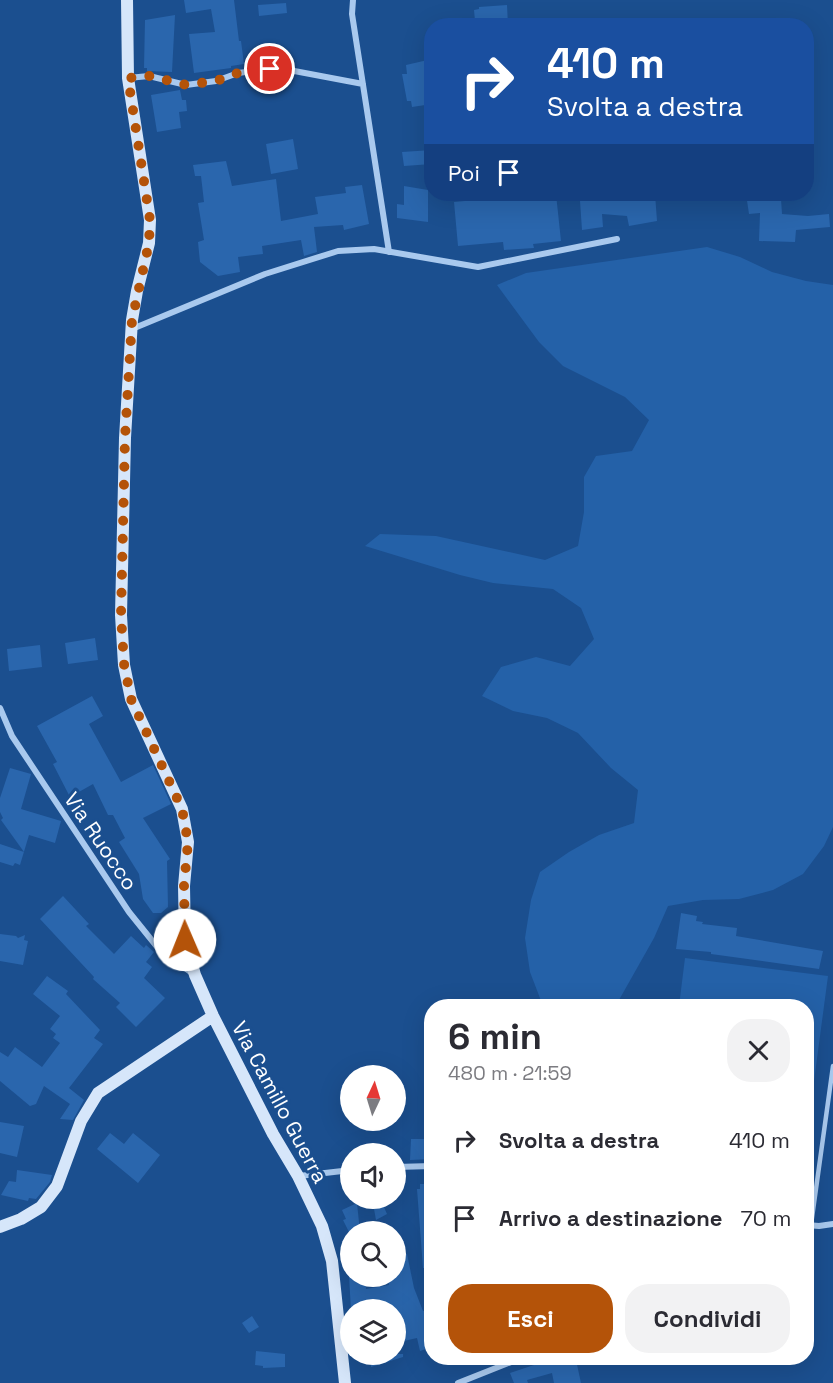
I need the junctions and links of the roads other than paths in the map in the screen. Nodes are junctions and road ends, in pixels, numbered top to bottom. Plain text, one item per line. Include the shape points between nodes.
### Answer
1 (127, 0) edge
2 (353, 0) edge
3 (128, 78) junction
4 (363, 84) junction
5 (617, 238) dead end
6 (389, 252) junction
7 (132, 330) junction
8 (0, 708) edge
9 (195, 975) junction
10 (213, 1016) junction
11 (833, 1066) edge
12 (424, 1166) edge
13 (406, 1167) edge
14 (340, 1171) edge
15 (298, 1176) junction
16 (814, 1192) edge
17 (833, 1224) edge
18 (814, 1225) edge
19 (0, 1227) edge
20 (503, 1365) edge
21 (345, 1383) edge
22 (458, 1383) edge

1 - 3 street, Via Camillo Guerra
2 - 4 street
3 - 4 street via 149,76 186,85 270,69
3 - 7 street, Via Camillo Guerra via 150,220
4 - 6 street
5 - 6 street via 478,267
6 - 7 street via 338,251 302,261
7 - 9 street, Via Camillo Guerra via 124,450 124,664 131,699 182,809 188,842 185,940
8 - 9 street, Via Ruocco via 12,736 129,912 158,948
9 - 10 street, Via Camillo Guerra
10 - 15 street, Via Camillo Guerra
10 - 19 street via 98,1093 81,1121 57,1186 40,1207
11 - 16 lane
12 - 13 street
14 - 15 street
15 - 21 street, Via Camillo Guerra via 322,1226 332,1261
17 - 18 street
20 - 22 street

